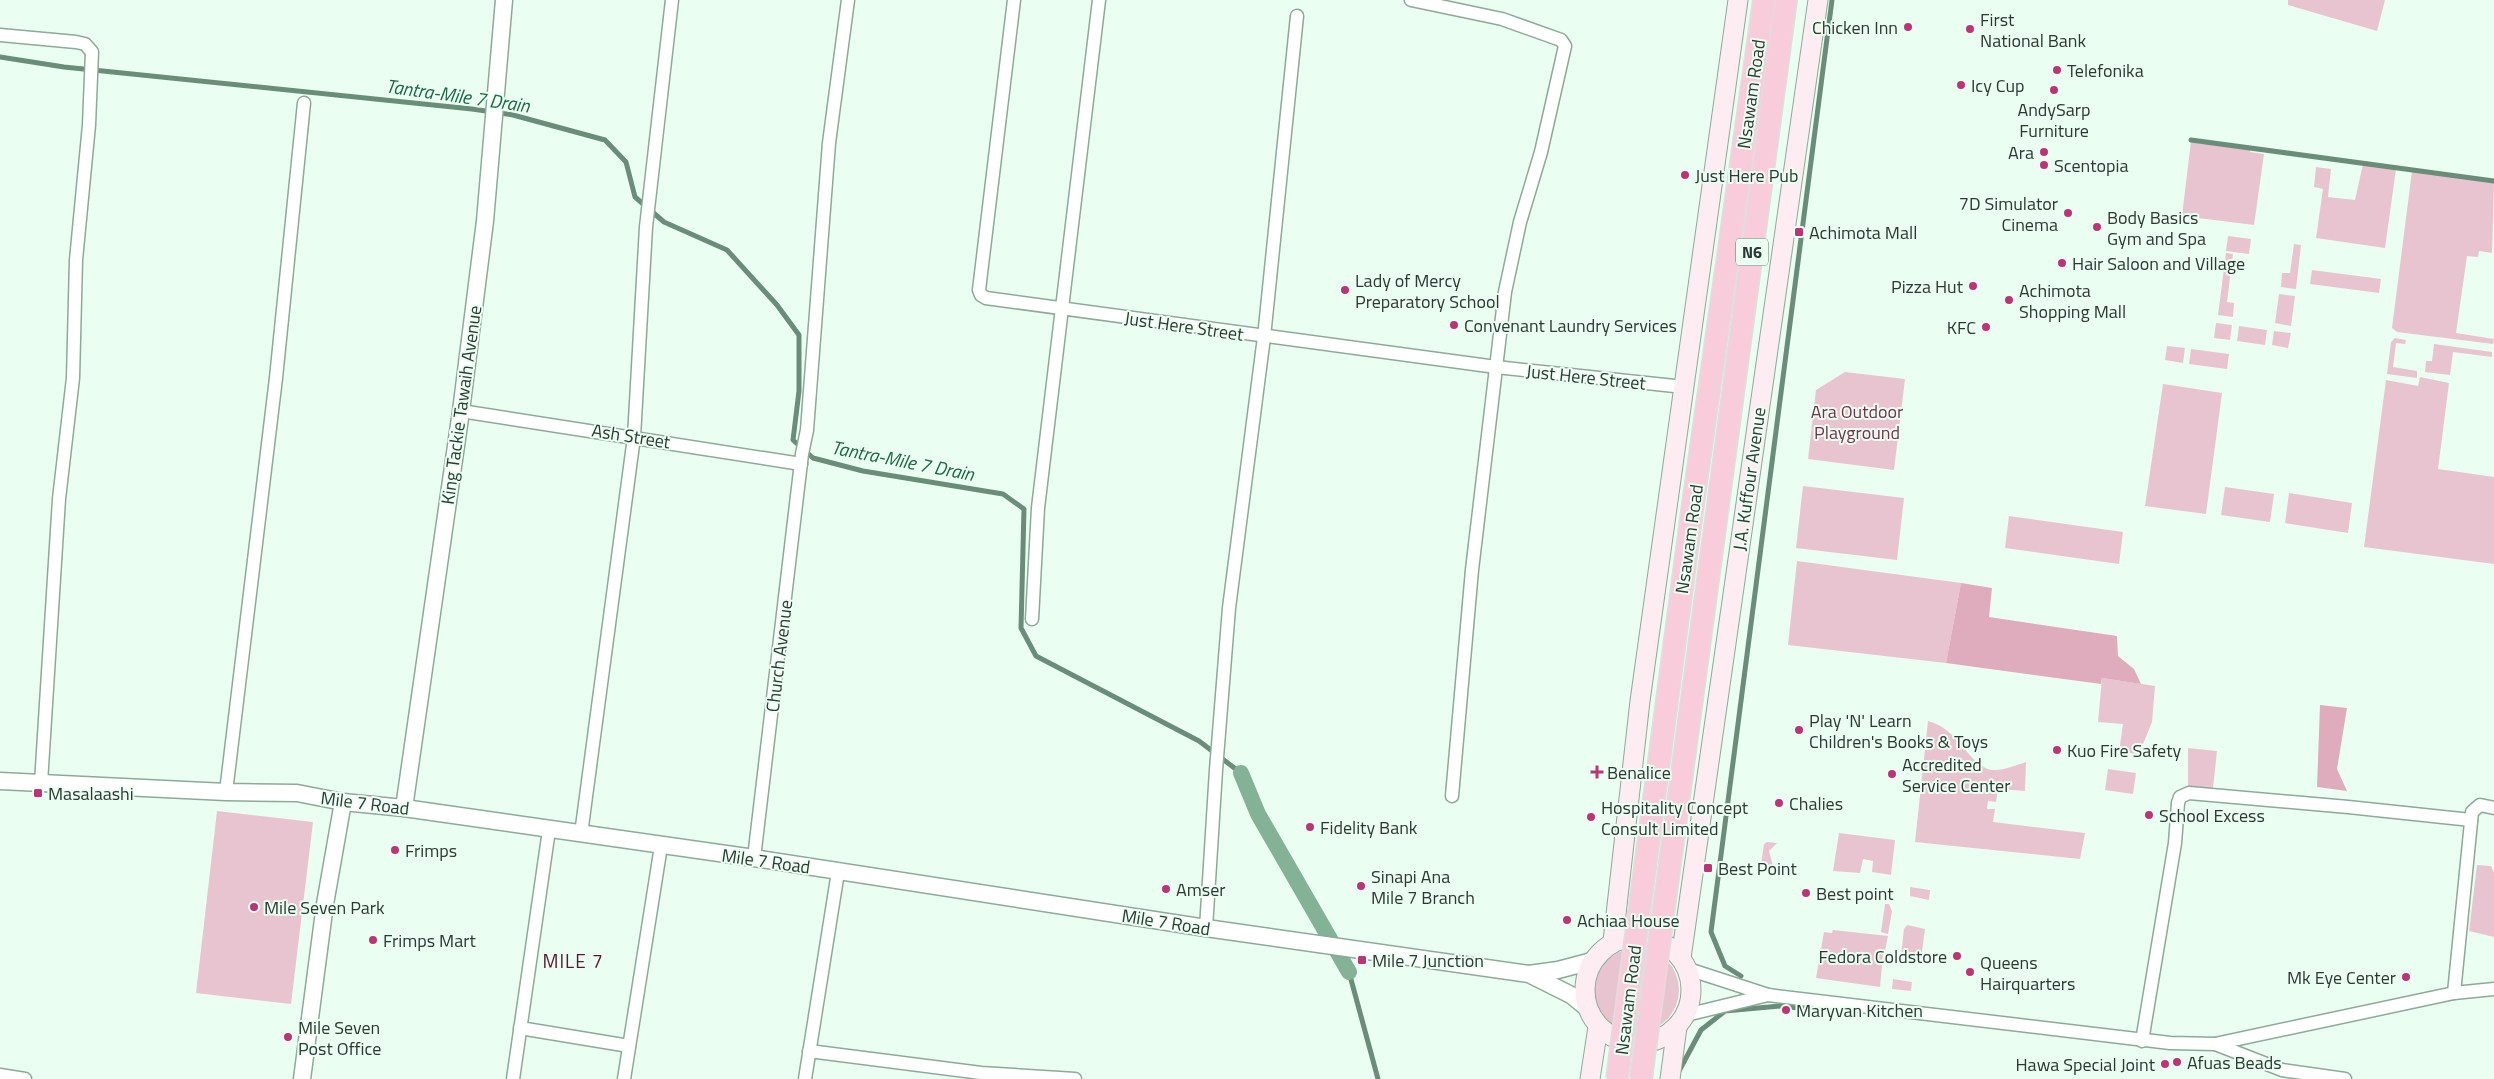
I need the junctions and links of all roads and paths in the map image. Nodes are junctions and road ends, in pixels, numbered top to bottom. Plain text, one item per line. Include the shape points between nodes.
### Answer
1 (504, 0) edge
2 (672, 0) edge
3 (848, 0) edge
4 (1014, 0) edge
5 (1099, 0) edge
6 (1410, 0) edge
7 (1738, 0) edge
8 (1764, 0) edge
9 (1786, 0) edge
10 (1818, 0) edge
11 (1297, 16) dead end
12 (0, 35) edge
13 (304, 102) dead end
14 (1061, 308) junction
15 (1264, 337) junction
16 (1496, 367) junction
17 (1684, 387) junction
18 (461, 411) junction
19 (634, 436) junction
20 (801, 459) junction
21 (1032, 619) dead end
22 (0, 781) edge
23 (41, 783) junction
24 (226, 792) junction
25 (1452, 796) dead end
26 (343, 802) junction
27 (404, 808) junction
28 (2494, 808) edge
29 (2471, 820) junction
30 (549, 830) junction
31 (581, 834) junction
32 (661, 846) junction
33 (754, 858) junction
34 (838, 872) junction
35 (1206, 928) junction
36 (1613, 941) junction
37 (1592, 961) junction
38 (1685, 963) junction
39 (1529, 974) junction
40 (2494, 989) edge
41 (2454, 993) junction
42 (1768, 995) junction
43 (1587, 1008) junction
44 (1682, 1021) junction
45 (1598, 1027) junction
46 (520, 1028) junction
47 (2142, 1040) junction
48 (2215, 1044) junction
49 (629, 1046) junction
50 (809, 1051) junction
51 (0, 1076) edge
52 (26, 1079) edge
53 (302, 1079) edge
54 (513, 1079) edge
55 (624, 1079) edge
56 (805, 1079) edge
57 (1075, 1079) edge
58 (1590, 1079) edge
59 (1617, 1079) edge
60 (1641, 1079) edge
61 (1670, 1079) edge
62 (2345, 1079) edge

1 - 18 street, King Tackie Tawaih Avenue via 485,221
2 - 19 street via 646,227
3 - 20 street, Church Avenue via 829,143 807,430
4 - 14 street, Just Here Street via 980,290 986,298
5 - 14 street
6 - 16 street via 1502,20 1561,40 1565,46 1541,152 1520,222 1505,292
7 - 17 main road
8 - 59 highway, Nsawam Road / N6, bridge
9 - 60 highway, Nsawam Road / N6, bridge
10 - 38 main road, J.A. Kuffour Avenue
11 - 15 street
12 - 23 street via 76,42 85,44 92,52 89,125 76,260 73,378 59,499
13 - 24 street via 274,397
14 - 15 street, Just Here Street
14 - 21 street via 1038,508
15 - 16 street, Just Here Street
15 - 35 street via 1229,608
16 - 17 street, Just Here Street
16 - 25 street via 1472,570
17 - 36 main road via 1640,701
18 - 19 street, Ash Street
18 - 27 street, King Tackie Tawaih Avenue
19 - 20 street, Ash Street
19 - 31 street
20 - 33 street, Church Avenue
22 - 23 street, Mile 7 Road
23 - 24 street, Mile 7 Road
24 - 26 street, Mile 7 Road via 297,793
26 - 27 street, Mile 7 Road
26 - 53 street via 325,904
27 - 30 street, Mile 7 Road
28 - 29 street via 2480,805 2472,812
29 - 41 street
29 - 47 street via 2299,802 2182,795 2178,803 2175,843
30 - 31 street, Mile 7 Road
30 - 46 street
31 - 32 street, Mile 7 Road
32 - 33 street, Mile 7 Road
32 - 49 street
33 - 34 street, Mile 7 Road
34 - 35 street, Mile 7 Road
34 - 50 street
35 - 39 street, Mile 7 Road
36 - 37 main road
36 - 38 main road via 1638,936 1662,941
37 - 39 street
37 - 43 main road via 1584,984
38 - 42 street
38 - 44 main road via 1692,988
39 - 43 street via 1571,995
40 - 41 street
41 - 48 street
42 - 44 street
42 - 47 street
43 - 45 main road
44 - 45 main road via 1652,1042 1623,1042
44 - 61 main road
45 - 58 main road
46 - 49 street
46 - 54 street
47 - 48 street
48 - 62 street via 2282,1070
49 - 55 street
50 - 56 street
50 - 57 street via 982,1073
51 - 52 street

